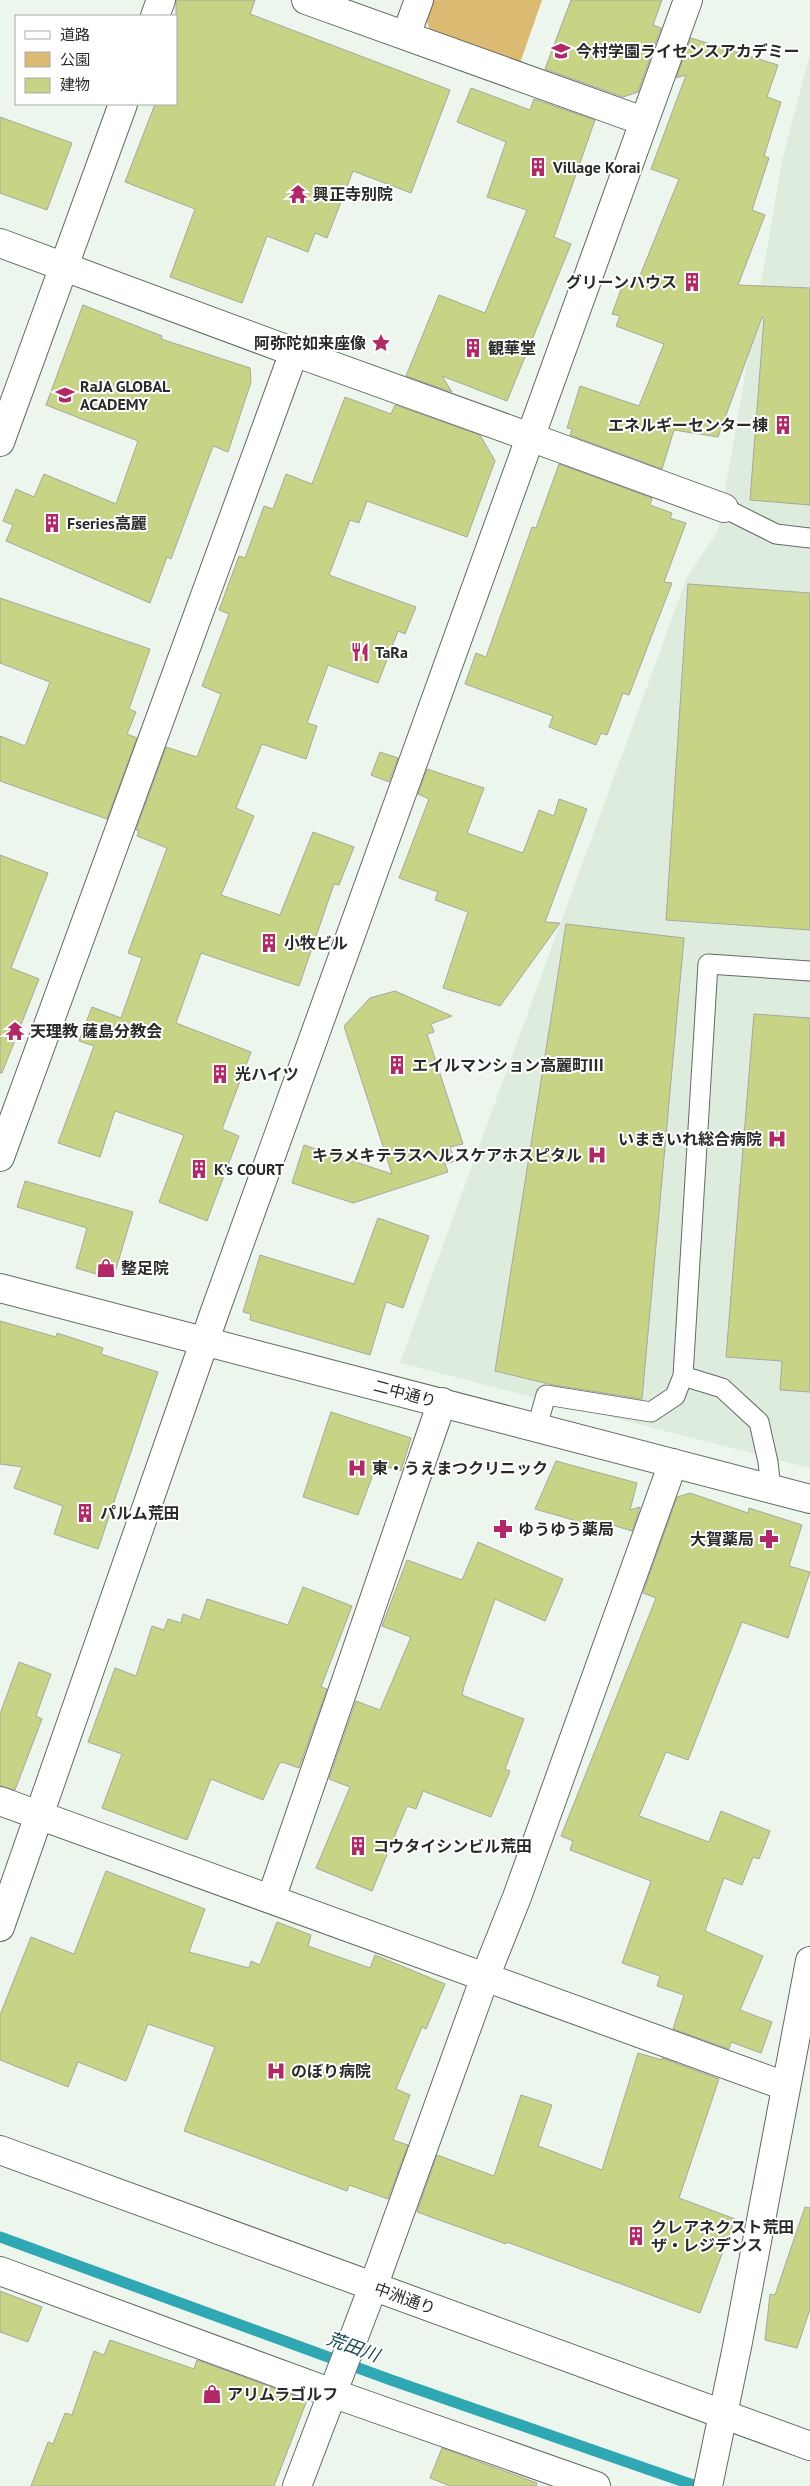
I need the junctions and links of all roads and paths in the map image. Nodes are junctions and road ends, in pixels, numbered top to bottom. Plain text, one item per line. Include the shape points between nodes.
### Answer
1 (161, 0) edge
2 (306, 0) edge
3 (418, 0) edge
4 (688, 0) edge
5 (155, 15) edge
6 (406, 35) junction
7 (123, 105) edge
8 (643, 122) junction
9 (0, 243) edge
10 (64, 265) junction
11 (294, 352) junction
12 (530, 437) junction
13 (0, 442) edge
14 (724, 508) joint
15 (810, 538) edge
16 (810, 971) edge
17 (0, 1157) edge
18 (0, 1288) edge
19 (206, 1340) junction
20 (683, 1376) junction
21 (442, 1402) junction
22 (537, 1427) junction
23 (674, 1463) junction
24 (771, 1489) junction
25 (810, 1499) edge
26 (0, 1801) edge
27 (39, 1816) junction
28 (271, 1899) junction
29 (0, 1927) edge
30 (810, 1961) edge
31 (485, 1977) junction
32 (785, 2086) junction
33 (0, 2150) edge
34 (0, 2271) edge
35 (373, 2287) junction
36 (334, 2387) junction
37 (723, 2415) junction
38 (810, 2446) edge
39 (711, 2475) edge
40 (297, 2486) edge
41 (596, 2486) edge

1 - 5 street
2 - 6 street
3 - 6 street
4 - 8 street
6 - 8 street
7 - 10 street
8 - 12 street
9 - 10 street
10 - 11 street
10 - 13 street
11 - 12 street
11 - 17 street
12 - 14 street
12 - 19 street
14 - 15 lane via 776,534
16 - 20 lane via 708,964
18 - 19 street, 二中通り
19 - 21 street, 二中通り
19 - 27 street
20 - 22 lane via 674,1396 651,1412 546,1395
20 - 24 lane via 722,1388 759,1422
21 - 22 street, 二中通り
21 - 28 street
22 - 23 street, 二中通り
23 - 24 street, 二中通り
23 - 31 street
24 - 25 street, 二中通り
26 - 27 street
27 - 28 street
27 - 29 street
28 - 31 street
30 - 32 street
31 - 32 street
31 - 35 street
32 - 37 street
33 - 35 street, 中洲通り
34 - 36 street
35 - 36 street
35 - 37 street, 中洲通り
36 - 40 street
36 - 41 street
37 - 38 street, 中洲通り
37 - 39 street

